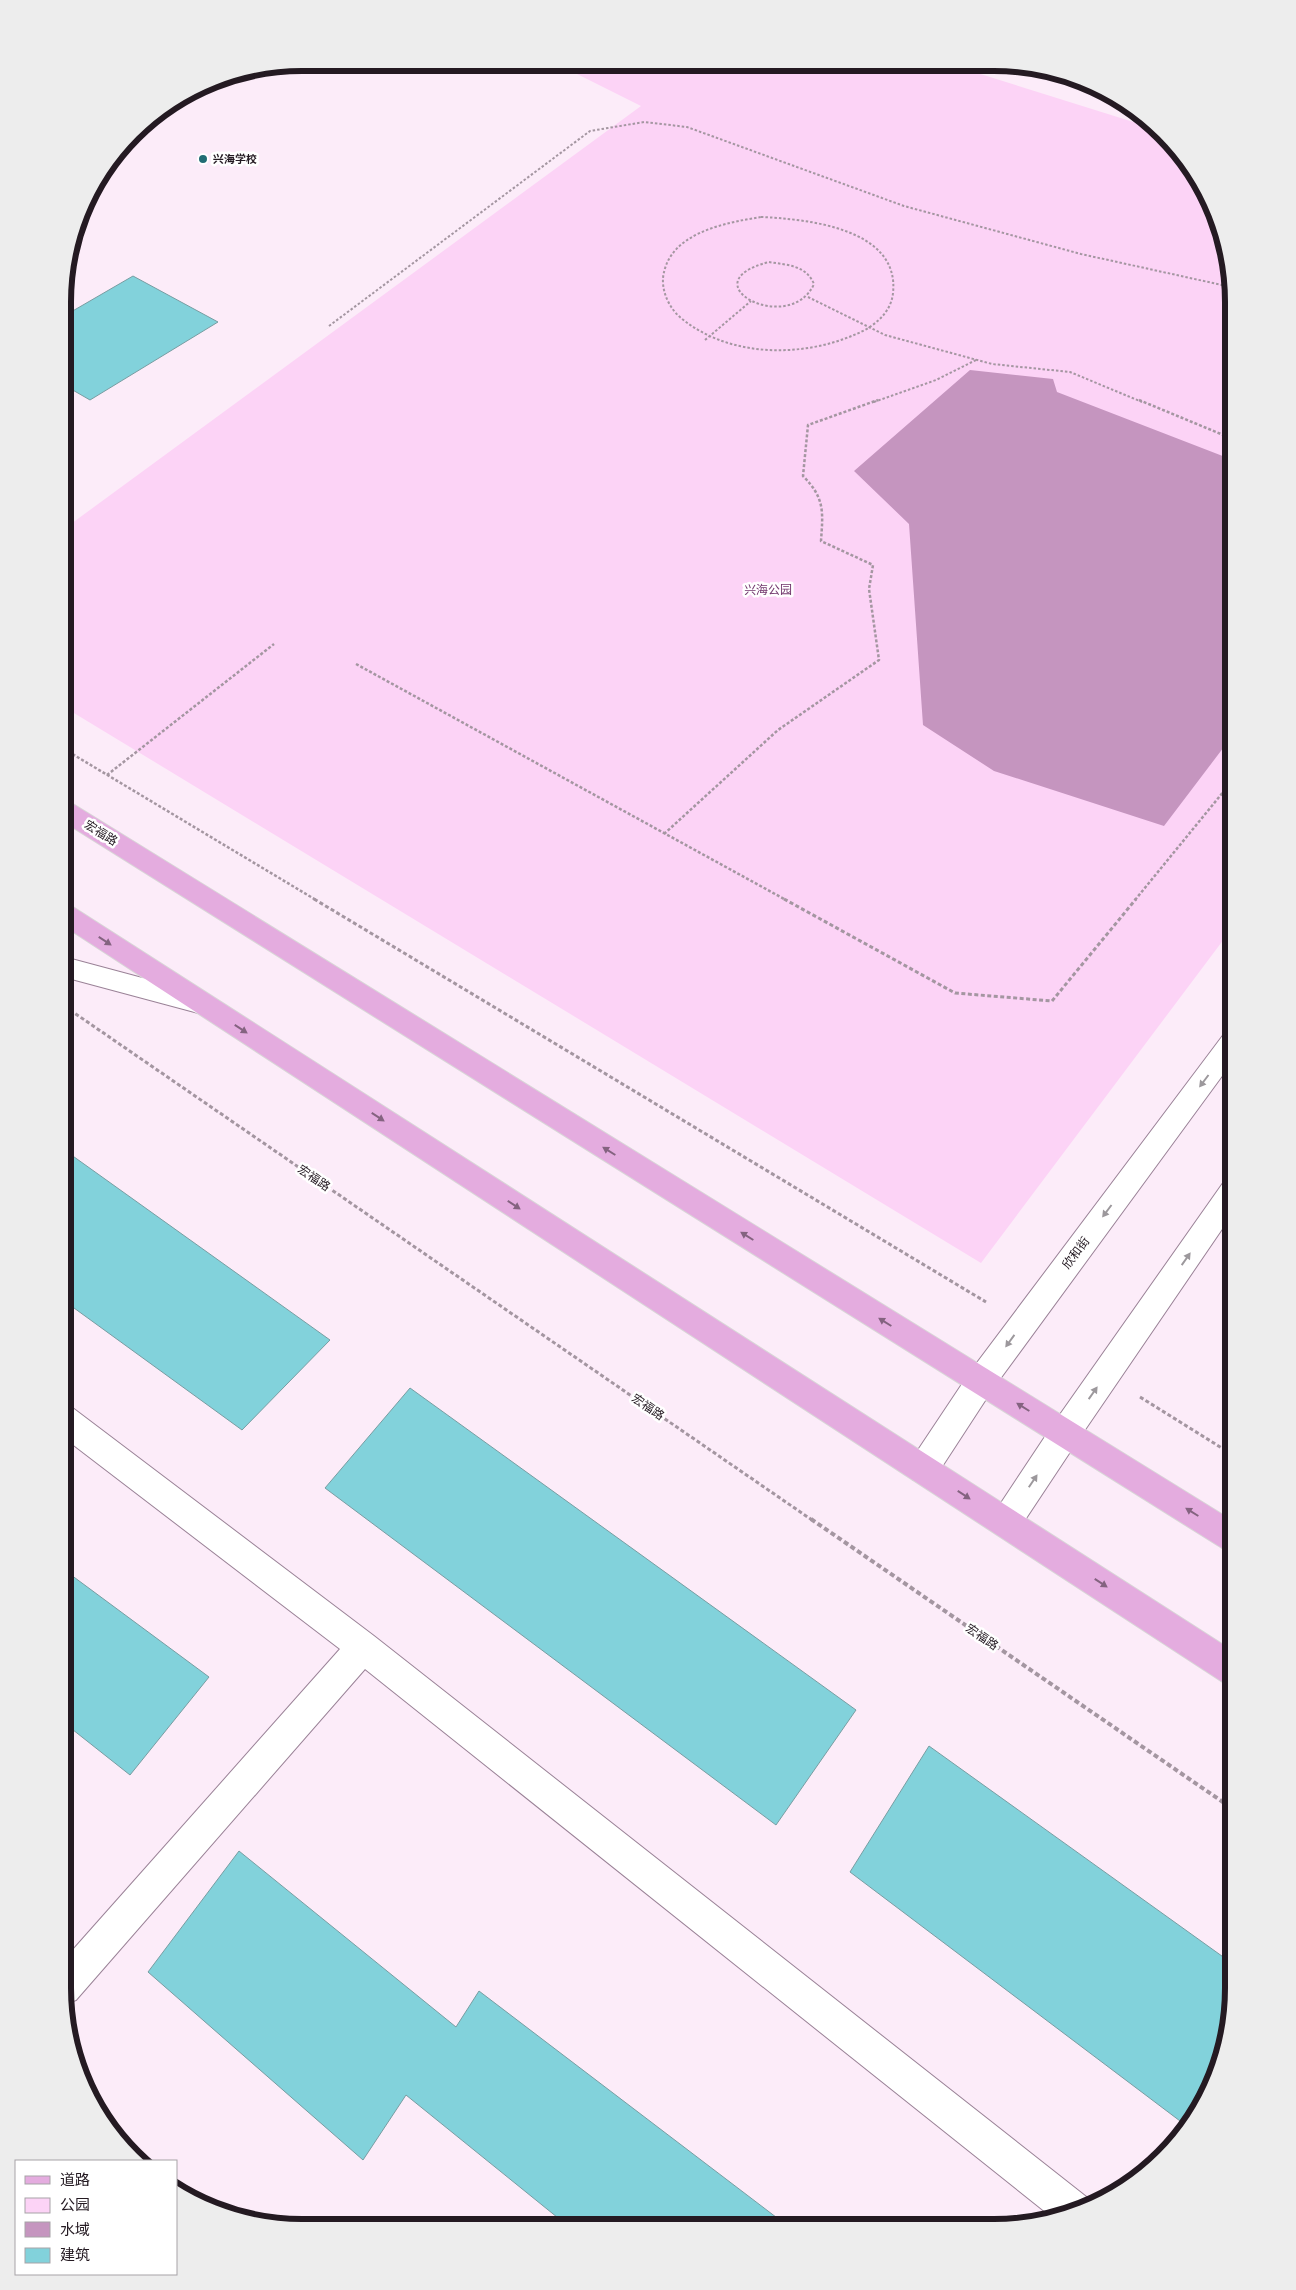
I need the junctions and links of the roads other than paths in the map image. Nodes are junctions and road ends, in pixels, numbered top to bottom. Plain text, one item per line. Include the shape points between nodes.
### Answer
1 (71, 816) edge
2 (71, 919) edge
3 (71, 968) edge
4 (202, 1004) junction
5 (1225, 1052) edge
6 (1225, 1202) edge
7 (981, 1381) junction
8 (71, 1425) edge
9 (1065, 1433) junction
10 (923, 1469) junction
11 (1006, 1522) junction
12 (1225, 1533) edge
13 (363, 1647) junction
14 (1225, 1665) edge
15 (71, 1977) edge
16 (1069, 2207) edge

7 -> 1 main road, 宏福路
2 -> 4 main road
3 - 4 street
4 -> 10 main road
5 -> 7 street, 欣和街
9 -> 6 street
9 -> 7 main road, 宏福路
7 - 10 street, 欣和街
8 - 13 street
11 -> 9 street
12 -> 9 main road, 宏福路
10 -> 11 main road
11 -> 14 main road
13 - 15 street
13 - 16 street

